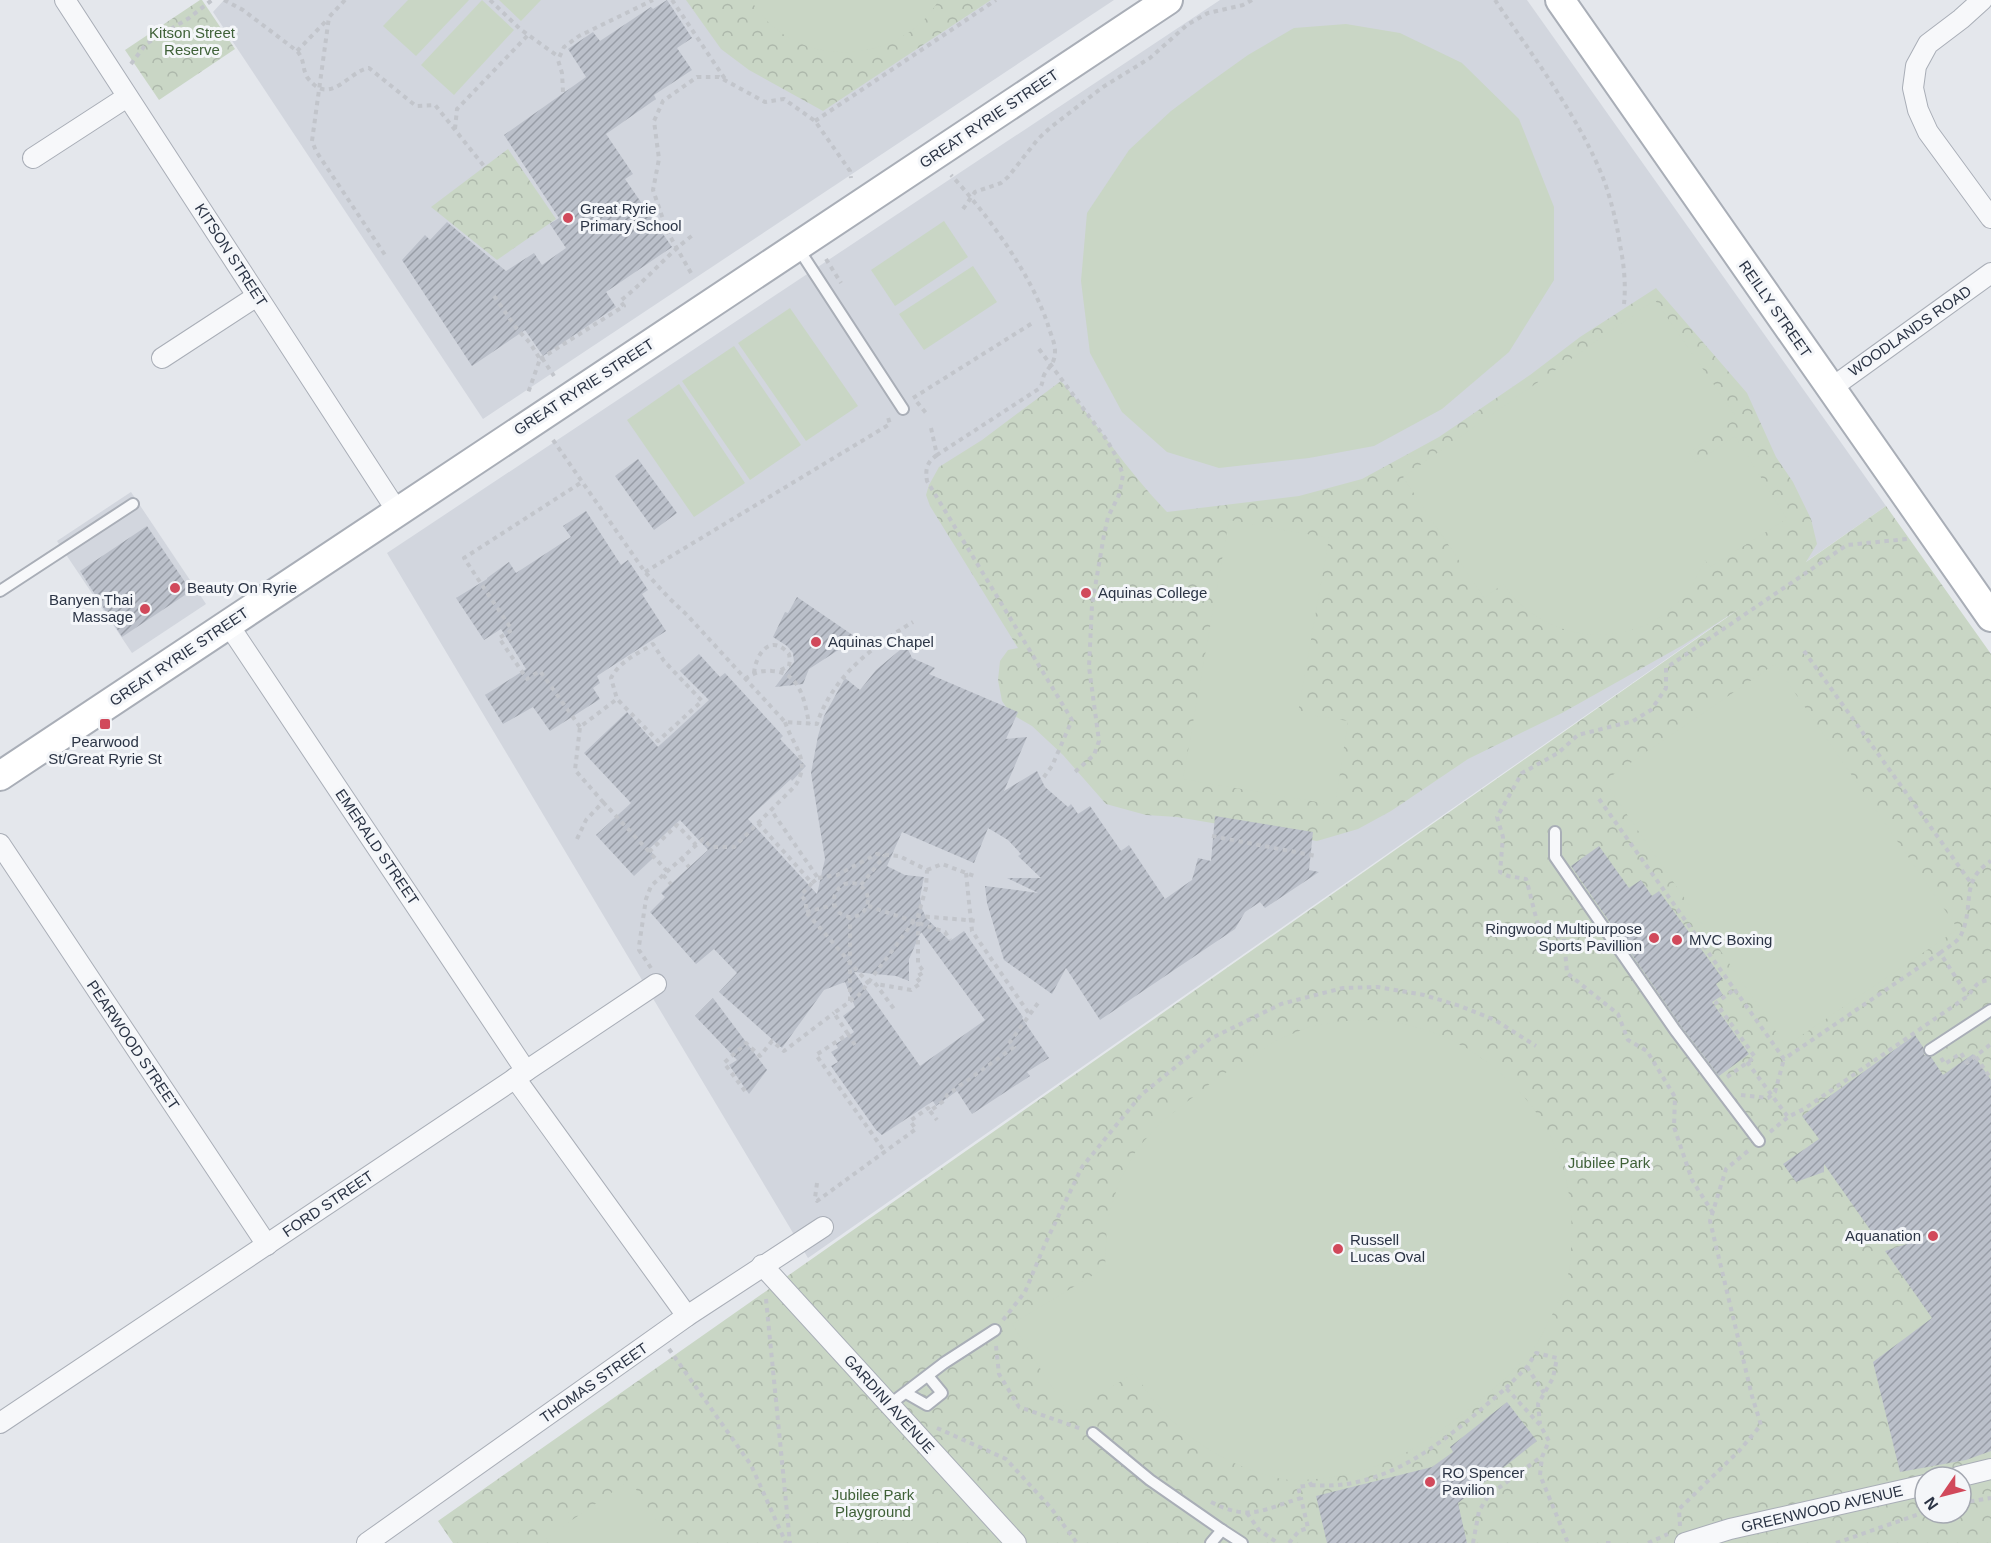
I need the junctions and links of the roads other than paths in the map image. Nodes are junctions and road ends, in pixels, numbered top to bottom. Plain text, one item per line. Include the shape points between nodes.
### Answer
1 (65, 0) edge
2 (1168, 0) edge
3 (1560, 0) edge
4 (1982, 0) edge
5 (127, 97) junction
6 (33, 158) dead end
7 (1991, 218) edge
8 (796, 246) junction
9 (1991, 273) edge
10 (257, 296) junction
11 (162, 358) dead end
12 (1830, 388) junction
13 (903, 409) dead end
14 (133, 504) dead end
15 (397, 511) junction
16 (0, 591) edge
17 (1991, 617) edge
18 (228, 624) junction
19 (0, 776) edge
20 (1555, 832) dead end
21 (0, 844) edge
22 (660, 982) road end
23 (1991, 1010) edge
24 (1932, 1049) road end
25 (520, 1074) junction
26 (1759, 1141) road end
27 (823, 1227) dead end
28 (267, 1245) junction
29 (762, 1265) junction
30 (687, 1316) junction
31 (995, 1330) road end
32 (928, 1376) junction
33 (906, 1393) junction
34 (889, 1405) junction
35 (3, 1415) edge
36 (1093, 1433) road end
37 (1991, 1469) edge
38 (1973, 1473) edge
39 (1913, 1488) edge
40 (1222, 1530) junction
41 (367, 1543) edge
42 (1016, 1543) edge
43 (1211, 1543) edge
44 (1242, 1543) edge
45 (1686, 1543) edge

1 - 5 street, KITSON STREET
2 - 8 main road, GREAT RYRIE STREET
3 - 12 main road, REILLY STREET
4 - 7 street via 1928,44 1916,66 1913,88 1928,132
5 - 6 street
5 - 10 street, KITSON STREET
8 - 13 lane
8 - 15 main road, GREAT RYRIE STREET
9 - 12 street, WOODLANDS ROAD
10 - 11 street
10 - 15 street, KITSON STREET
12 - 17 main road, REILLY STREET
14 - 16 lane
15 - 18 main road, GREAT RYRIE STREET
18 - 19 main road, GREAT RYRIE STREET
18 - 25 street, EMERALD STREET
20 - 26 lane via 1555,857 1675,1030
21 - 28 street, PEARWOOD STREET
22 - 25 street, FORD STREET
23 - 24 lane
25 - 28 street, FORD STREET
25 - 30 street, EMERALD STREET
27 - 29 street, THOMAS STREET
28 - 35 street, FORD STREET
29 - 30 street, THOMAS STREET
29 - 34 street, GARDINI AVENUE
30 - 41 street, THOMAS STREET
31 - 32 lane
32 - 33 lane
32 - 33 lane via 942,1393 927,1405
33 - 34 lane
34 - 42 street, GARDINI AVENUE
36 - 40 lane via 1150,1480
37 - 38 street
39 - 45 street, GREENWOOD AVENUE via 1730,1529
40 - 43 lane
40 - 44 lane

